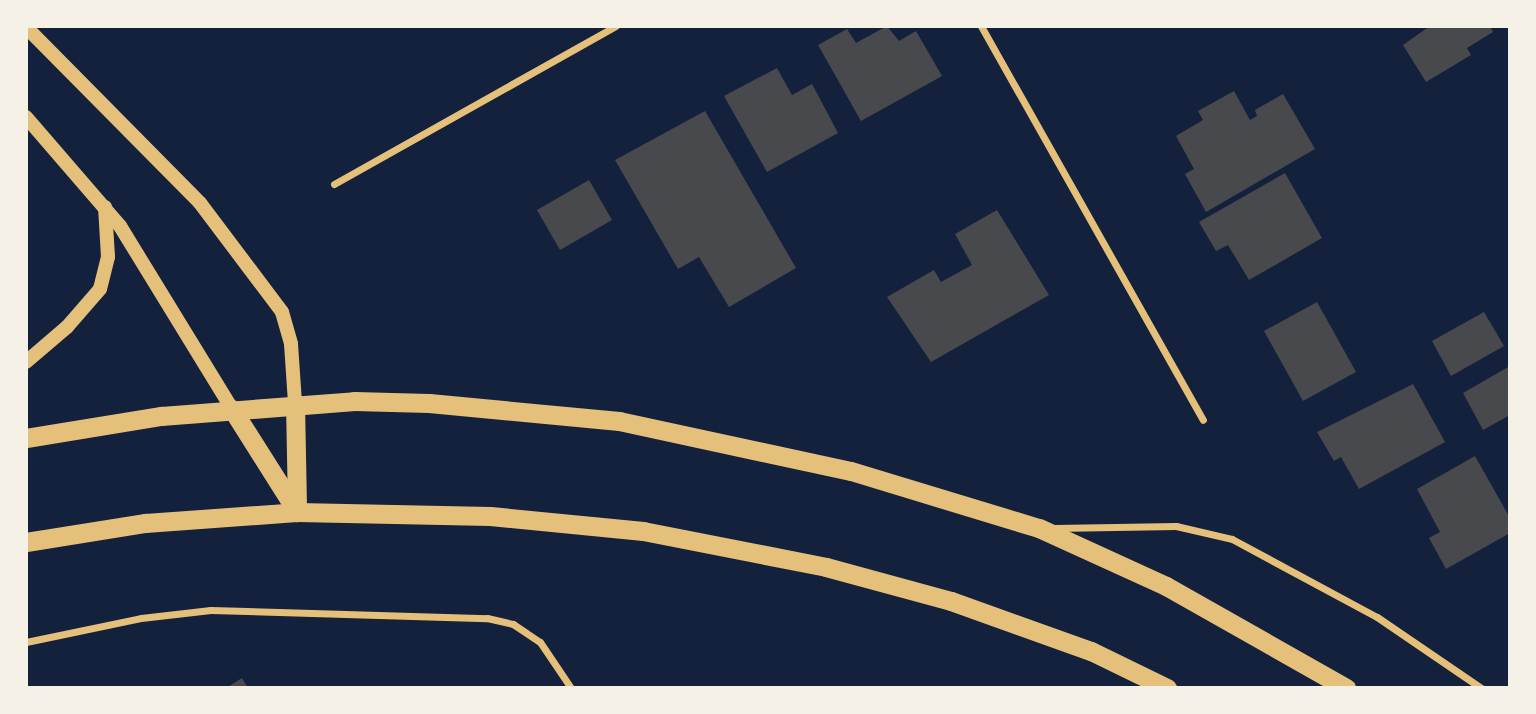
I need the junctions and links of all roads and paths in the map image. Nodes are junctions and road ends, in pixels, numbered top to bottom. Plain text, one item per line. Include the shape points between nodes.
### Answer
1 (616, 26) edge
2 (981, 26) edge
3 (26, 27) edge
4 (26, 117) edge
5 (334, 184) dead end
6 (105, 206) junction
7 (26, 362) edge
8 (295, 403) junction
9 (232, 409) junction
10 (1203, 420) dead end
11 (26, 438) edge
12 (297, 512) junction
13 (1039, 528) junction
14 (26, 542) edge
15 (26, 642) edge
16 (571, 688) edge
17 (1167, 688) edge
18 (1346, 688) edge
19 (1481, 688) edge

1 - 5 street
2 - 10 street
3 - 8 main road via 182,184 267,291 287,324
4 - 6 main road
6 - 7 main road via 109,247 100,289 67,327
6 - 9 main road
8 - 9 highway
8 - 12 highway
8 - 13 highway via 429,403 619,421 851,471
9 - 11 highway
9 - 12 highway
12 - 14 highway via 145,523
12 - 17 highway via 501,516 718,543 951,601 1091,651
13 - 18 highway via 1166,586
13 - 19 street via 1151,524 1232,539 1377,617
15 - 16 street via 141,618 211,610 487,618 513,624 540,642

